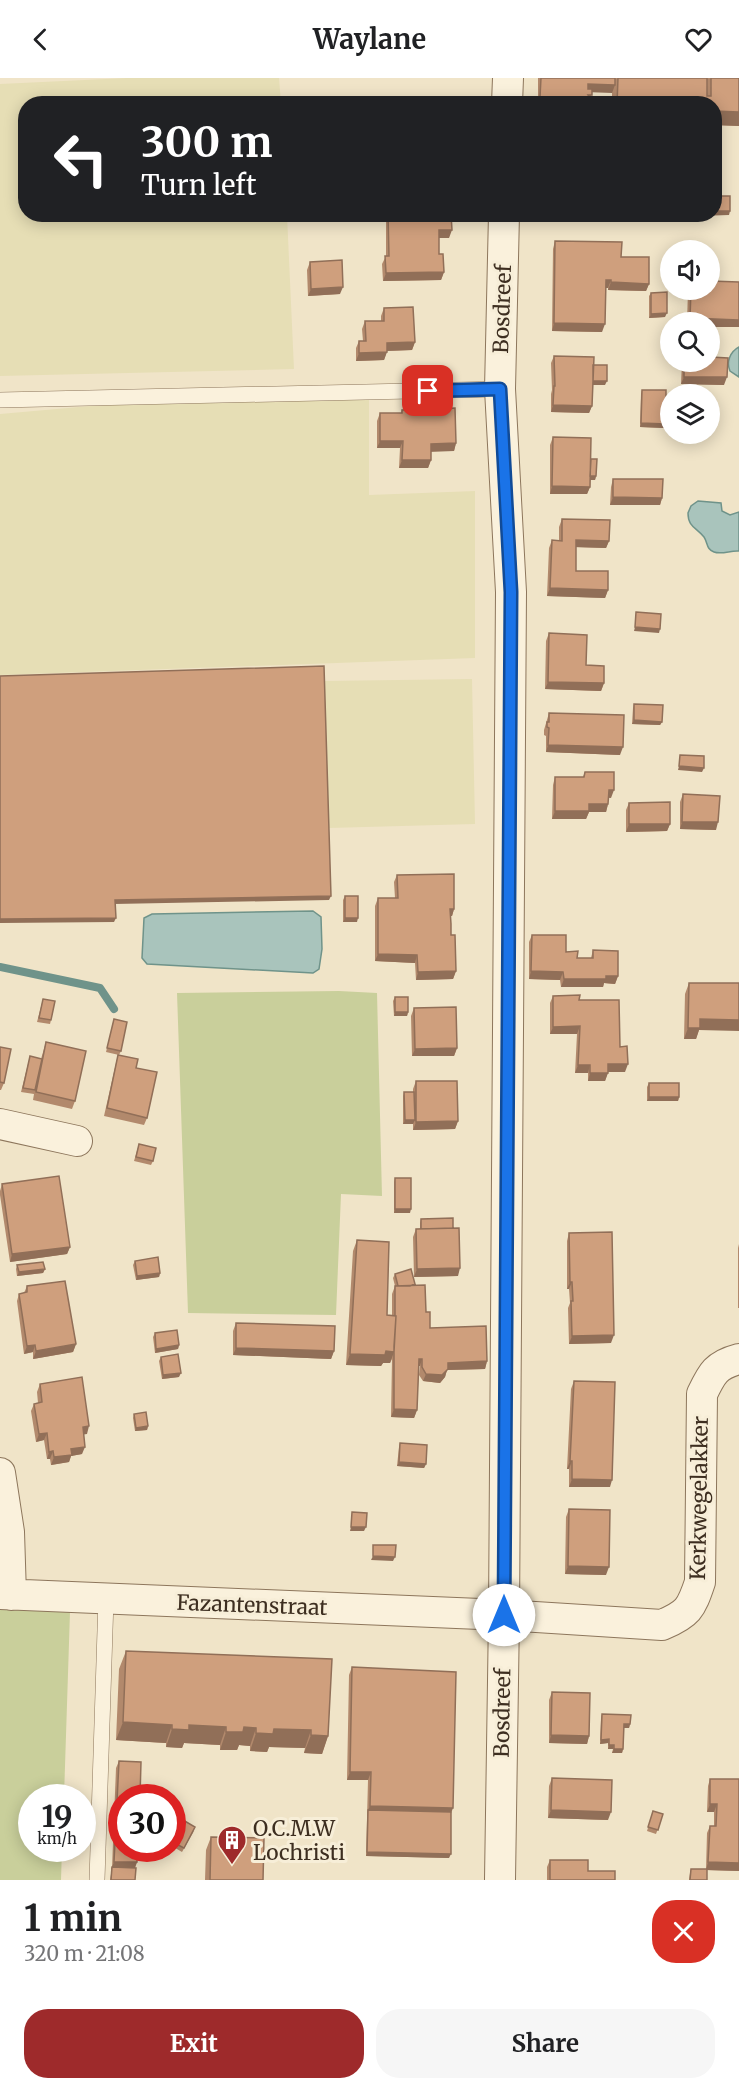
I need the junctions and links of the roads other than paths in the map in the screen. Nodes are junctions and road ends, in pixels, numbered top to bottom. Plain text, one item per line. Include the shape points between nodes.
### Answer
1 (508, 78) edge
2 (507, 96) edge
3 (504, 222) edge
4 (500, 389) junction
5 (0, 400) edge
6 (0, 1124) edge
7 (77, 1141) dead end
8 (739, 1359) edge
9 (0, 1473) edge
10 (6, 1595) edge
11 (106, 1599) junction
12 (504, 1615) junction
13 (97, 1880) edge
14 (500, 1880) edge

1 - 2 street
3 - 4 street, Bosdreef
4 - 5 lane
4 - 12 street, Bosdreef via 511,592
6 - 7 street
8 - 12 street, Kerkwegelakker via 723,1363 709,1378 702,1394 700,1582 693,1602 681,1617 662,1625 642,1625
9 - 10 street via 9,1532
10 - 11 street, Fazantenstraat
11 - 12 street, Fazantenstraat
11 - 13 lane
12 - 14 street, Bosdreef

